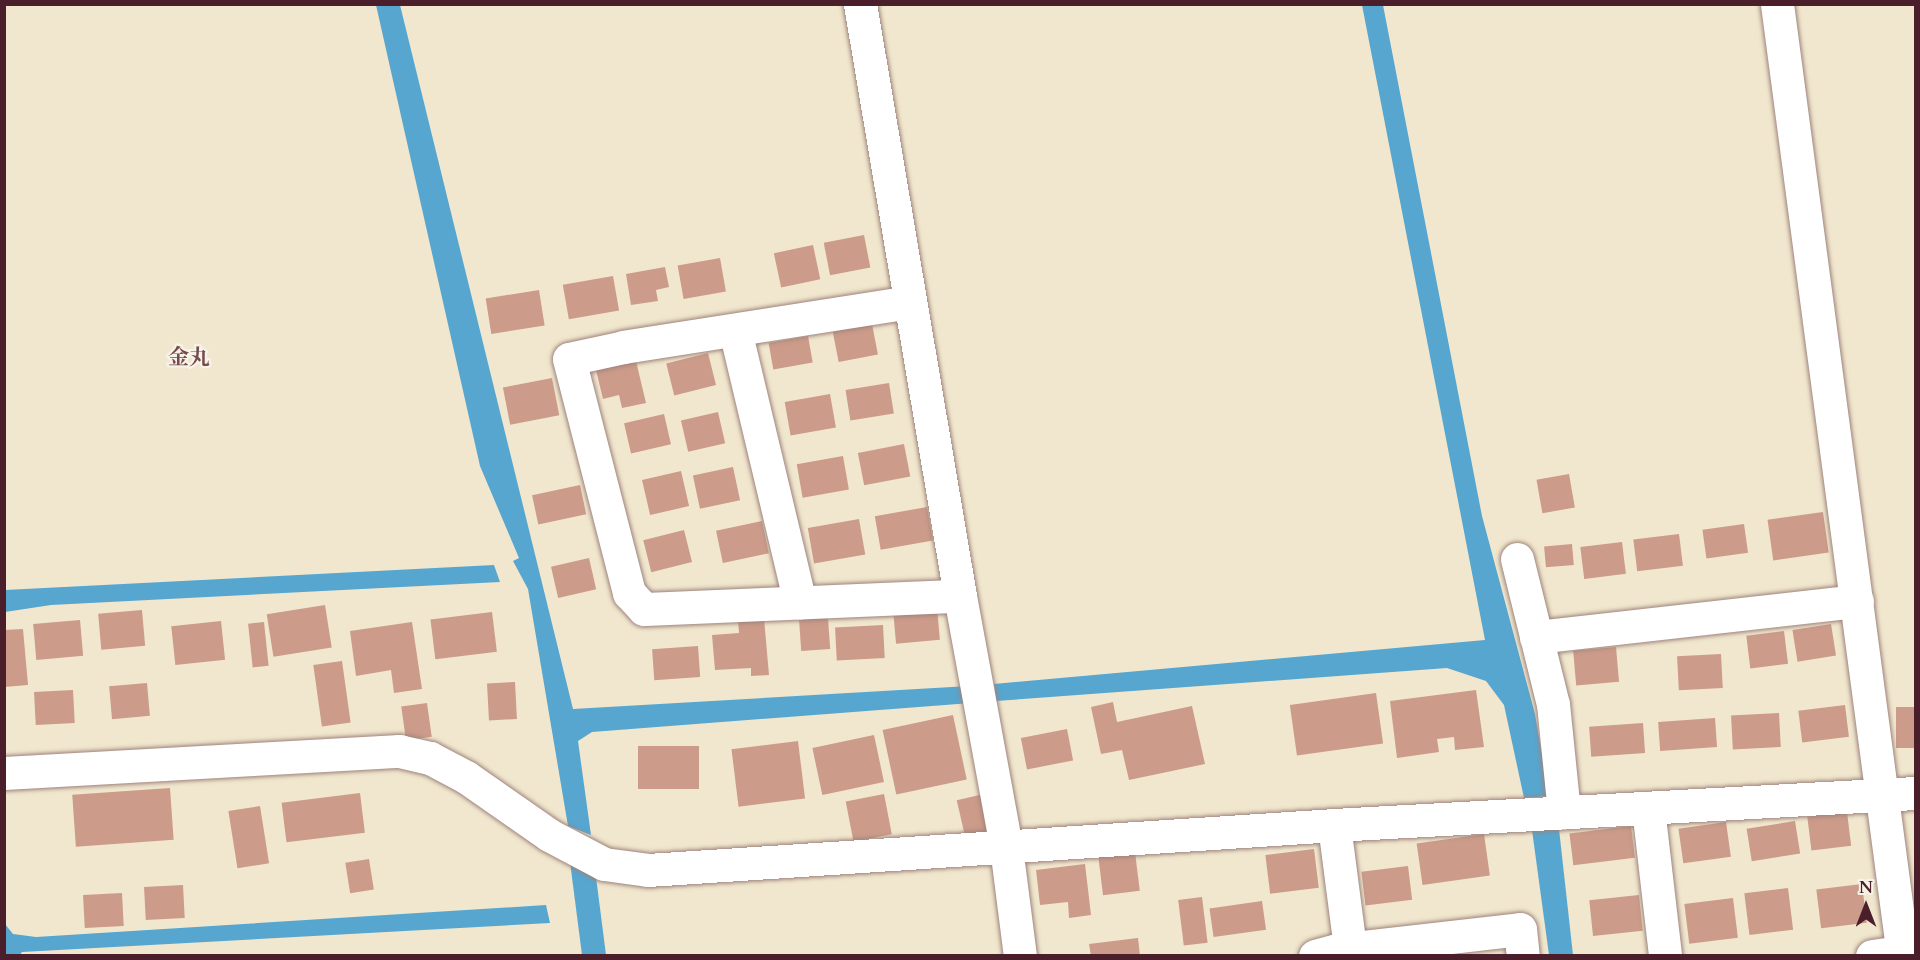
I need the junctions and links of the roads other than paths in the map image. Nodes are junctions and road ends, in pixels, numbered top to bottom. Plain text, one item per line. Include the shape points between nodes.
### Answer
1 (860, 4) edge
2 (1777, 4) edge
3 (910, 302) junction
4 (735, 330) junction
5 (1517, 560) dead end
6 (960, 596) junction
7 (1857, 601) junction
8 (800, 602) junction
9 (1536, 637) junction
10 (4, 773) edge
11 (1916, 793) edge
12 (1882, 795) junction
13 (1648, 808) junction
14 (1564, 812) junction
15 (1334, 825) junction
16 (1006, 847) junction
17 (1350, 949) junction
18 (1899, 949) edge
19 (1020, 956) edge
20 (1315, 956) edge
21 (1523, 956) edge
22 (1665, 956) edge

1 - 3 street
2 - 7 street
3 - 4 street
3 - 6 street
4 - 8 street
4 - 8 street via 569,359 629,593 644,609
5 - 9 street
6 - 8 street
6 - 16 street
7 - 9 street
7 - 12 street
9 - 14 street via 1552,704
10 - 16 street via 399,751 430,758 466,777 549,836 604,864 648,870
11 - 12 street
12 - 13 street
12 - 18 street
13 - 14 street
13 - 22 street
14 - 15 street
15 - 16 street
15 - 17 street
16 - 19 street
17 - 20 street
17 - 21 street via 1520,929

